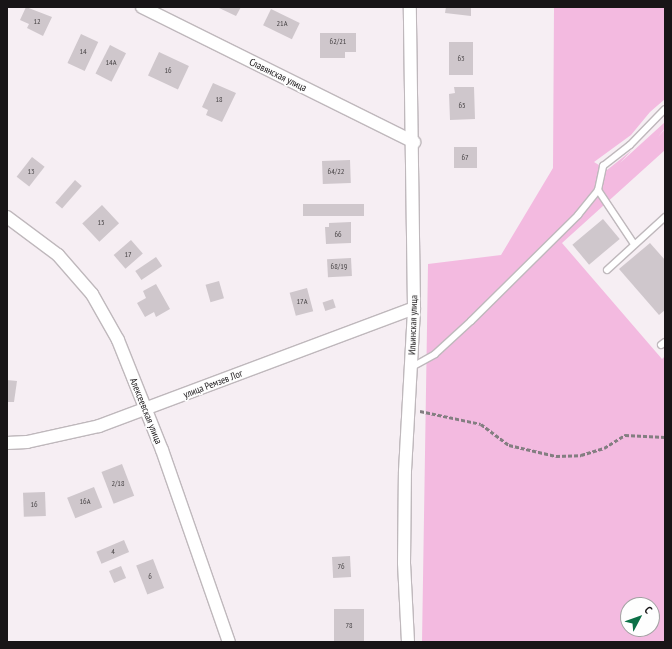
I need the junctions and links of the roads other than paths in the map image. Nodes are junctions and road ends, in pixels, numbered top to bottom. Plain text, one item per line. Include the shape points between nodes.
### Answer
1 (142, 7) edge
2 (410, 7) edge
3 (665, 109) edge
4 (414, 142) junction
5 (598, 190) junction
6 (7, 217) edge
7 (665, 217) edge
8 (634, 244) junction
9 (607, 270) dead end
10 (414, 308) junction
11 (412, 367) junction
12 (144, 409) junction
13 (7, 443) edge
14 (229, 642) edge
15 (408, 642) edge

1 - 4 street, Славянская улица
2 - 4 street, Ильинская улица
3 - 5 lane via 630,145 603,166
4 - 10 street, Ильинская улица
5 - 8 lane
5 - 11 lane via 578,216 471,321 435,354
6 - 12 street, Алексеевская улица via 58,255 92,294 118,340
7 - 8 lane
8 - 9 lane
10 - 11 street, Ильинская улица
10 - 12 street, улица Ремзев Лог
11 - 15 street, Ильинская улица via 405,471 404,563
12 - 13 street, улица Ремзев Лог via 99,426 27,442
12 - 14 street, Алексеевская улица via 162,450

